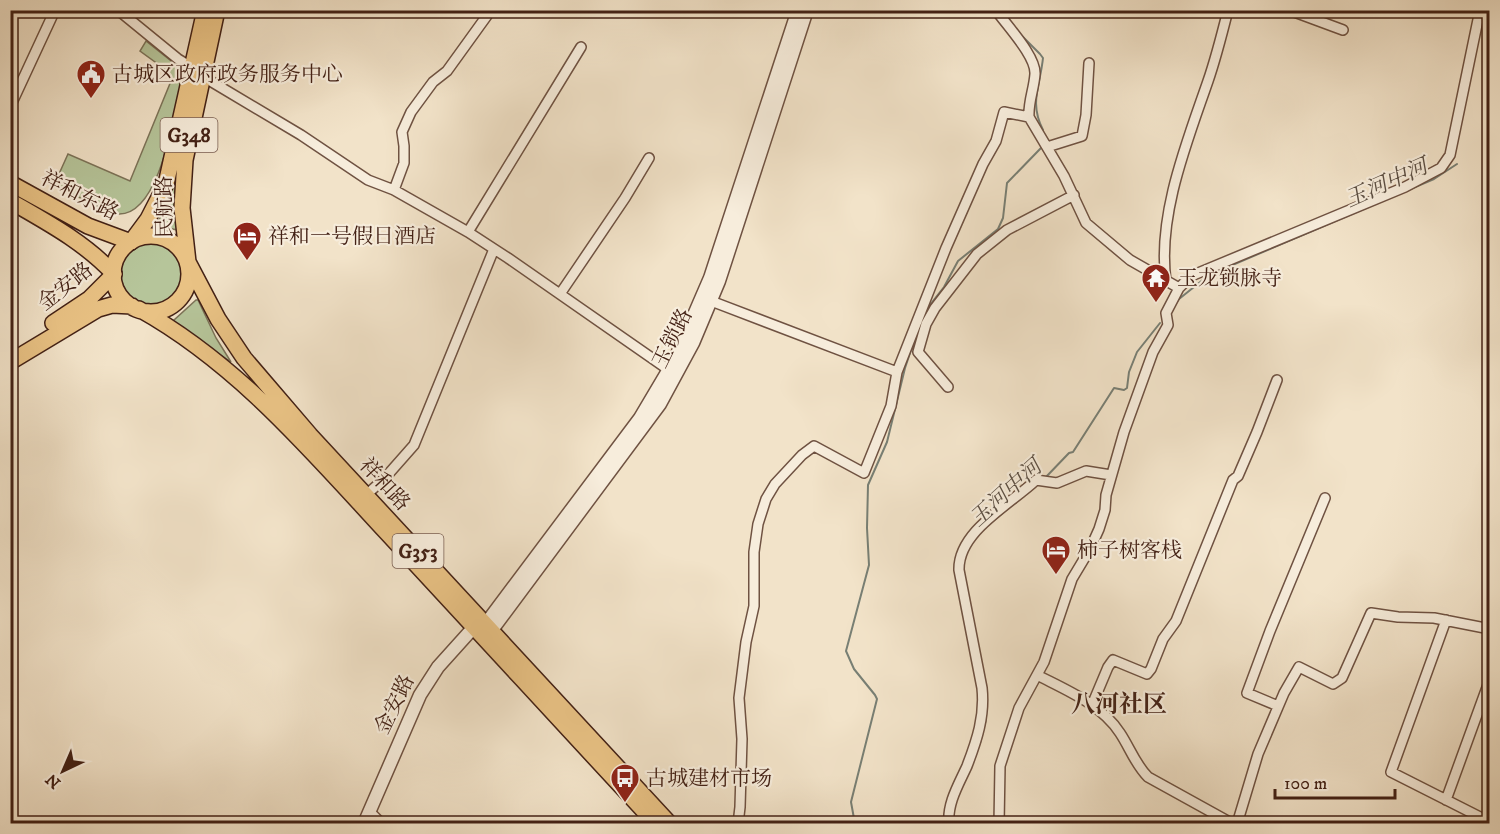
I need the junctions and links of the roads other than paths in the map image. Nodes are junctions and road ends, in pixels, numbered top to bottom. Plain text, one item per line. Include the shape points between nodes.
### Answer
1 (55, 10) edge
2 (118, 10) edge
3 (205, 10) edge
4 (217, 10) edge
5 (491, 10) edge
6 (798, 10) edge
7 (807, 10) edge
8 (1228, 10) edge
9 (1289, 10) edge
10 (1480, 10) edge
11 (998, 11) edge
12 (1343, 30) dead end
13 (581, 47) dead end
14 (1089, 63) dead end
15 (198, 72) junction
16 (10, 107) edge
17 (1029, 117) junction
18 (1047, 147) junction
19 (649, 158) dead end
20 (10, 183) edge
21 (394, 190) junction
22 (1074, 195) junction
23 (10, 201) edge
24 (468, 232) junction
25 (131, 242) junction
26 (494, 249) junction
27 (188, 262) junction
28 (114, 274) junction
29 (1166, 281) junction
30 (1179, 288) junction
31 (560, 294) junction
32 (711, 301) junction
33 (135, 308) junction
34 (10, 350) edge
35 (10, 362) edge
36 (669, 370) junction
37 (897, 372) junction
38 (1277, 380) dead end
39 (948, 387) dead end
40 (1111, 475) junction
41 (366, 495) junction
42 (1325, 498) dead end
43 (1446, 620) junction
44 (484, 630) junction
45 (1490, 630) edge
46 (1036, 675) junction
47 (1490, 679) edge
48 (1092, 705) junction
49 (1278, 706) junction
50 (1446, 800) junction
51 (369, 811) junction
52 (364, 824) edge
53 (382, 824) edge
54 (656, 824) edge
55 (670, 824) edge
56 (738, 824) edge
57 (949, 824) edge
58 (999, 824) edge
59 (1235, 824) edge
60 (1476, 824) edge

1 - 16 street
2 - 15 street
3 - 15 main road, 民航路 / G348
4 - 15 main road, 民航路 / G348
5 - 21 street via 447,71 433,81 411,112 402,132 404,163
6 - 36 street, 玉锁路 via 710,278
7 - 32 street, 玉锁路
8 - 29 street via 1179,165 1163,259
9 - 12 street
10 - 30 street via 1450,155 1444,165 1405,187 1191,276
11 - 17 street via 1034,63
13 - 24 street
14 - 18 street via 1082,136
15 - 21 street via 368,180
15 - 25 main road, 民航路 / G348 via 166,184
15 - 27 main road, 民航路 / G348 via 183,174
17 - 18 street
17 - 37 street via 1004,112 996,141 946,248
18 - 22 street
19 - 31 street
20 - 25 main road, 祥和东路 via 88,226
21 - 24 street
22 - 29 street via 1086,223 1104,240
22 - 39 street via 987,244 935,308 918,352
23 - 28 main road, 祥和东路 via 82,245
24 - 26 street
25 - 27 main road via 150,236 164,238 181,250
25 - 28 main road, G348 via 117,257
26 - 31 street
26 - 41 street via 414,445
27 - 33 main road, G348 via 188,283 178,301 159,311
27 - 41 main road, 祥和路 / G353 via 244,358
28 - 33 main road via 118,291
28 - 34 main road, 金安路 / G348 via 78,308
29 - 30 street
30 - 40 street via 1166,313 1168,325 1143,377
31 - 36 street
32 - 37 street
32 - 44 street, 玉锁路 via 683,364 647,423
33 - 35 main road, 金安路 / G348 via 112,305 98,309
33 - 44 main road, 祥和路 / G353 via 195,344 258,397
36 - 44 street, 玉锁路 via 640,418
37 - 56 street via 891,406 864,473 814,446 775,484 764,505 756,538 754,606 739,698 742,738
38 - 48 street via 1176,621 1151,669 1147,674 1113,660
40 - 46 street via 1100,529 1072,579
40 - 57 street via 1086,471 1057,483 1036,480 976,530 962,550 958,570 983,705 978,734 951,802
41 - 44 main road, 祥和路 / G353
42 - 49 street via 1247,693
43 - 45 street
43 - 49 street via 1371,613 1340,680 1333,684 1299,667
43 - 50 street via 1391,772
44 - 51 street, 金安路 via 438,667 425,685
44 - 54 main road, 祥和路 / G353
44 - 55 main road, 祥和路 / G353
46 - 48 street
46 - 58 street via 1019,708 1000,766
47 - 50 street
48 - 59 street via 1121,733 1148,777
49 - 59 street via 1257,754
50 - 60 street via 1480,816
51 - 52 street, 金安路
51 - 53 street

